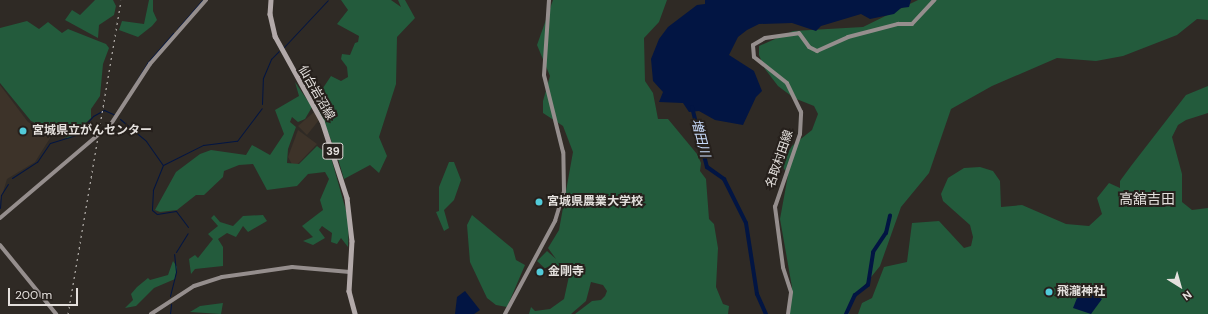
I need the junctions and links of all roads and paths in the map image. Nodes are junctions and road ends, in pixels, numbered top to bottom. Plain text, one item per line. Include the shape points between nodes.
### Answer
1 (206, 0) edge
2 (271, 0) edge
3 (550, 0) edge
4 (934, 0) edge
5 (0, 218) edge
6 (0, 245) edge
7 (350, 272) junction
8 (56, 314) edge
9 (151, 314) edge
10 (355, 314) edge
11 (505, 314) edge
12 (788, 314) edge

1 - 5 street via 147,68 111,124
2 - 7 main road, 仙台岩沼線 / 39 via 270,14 275,36 322,121 345,190 352,235
3 - 11 street via 544,75 563,152 564,191 555,221
4 - 12 street, 名取村田線 via 912,24 898,24 848,37 818,51 809,47 800,33 764,38 753,45 754,56 787,83 801,112 800,134 775,207 783,267 791,292
6 - 8 street
7 - 9 street via 292,267 222,277 194,286
7 - 10 main road, 仙台岩沼線 / 39 via 349,297

